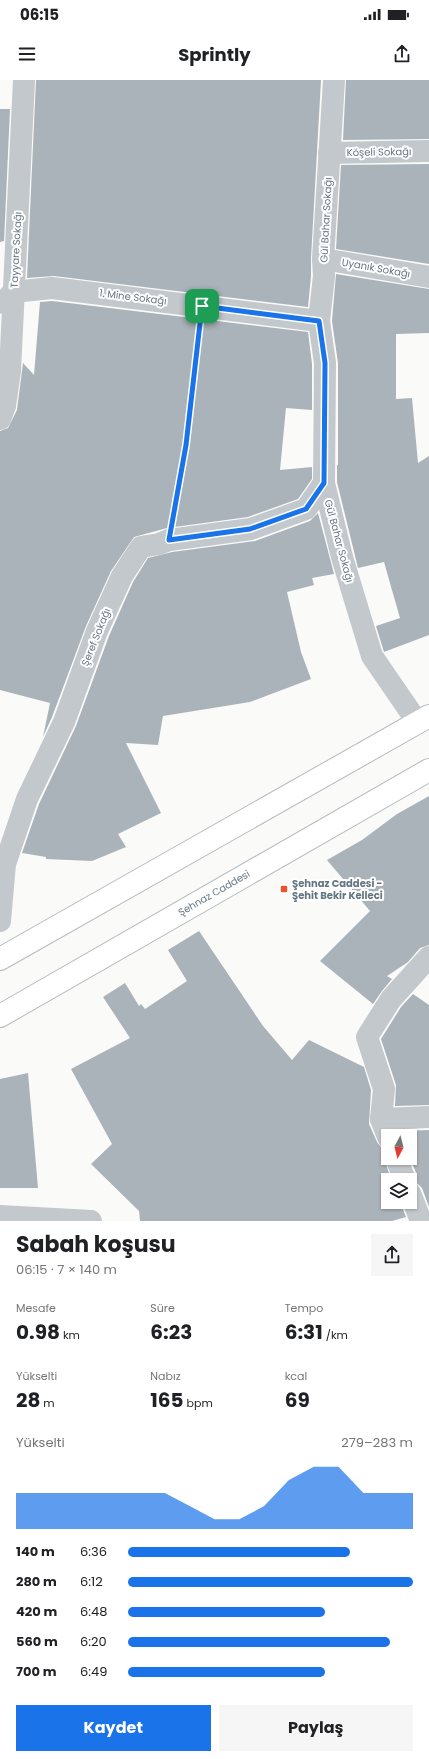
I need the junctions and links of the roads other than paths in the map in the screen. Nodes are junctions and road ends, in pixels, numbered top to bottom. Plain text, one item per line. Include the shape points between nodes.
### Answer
1 (24, 80) edge
2 (334, 80) edge
3 (429, 151) edge
4 (329, 153) junction
5 (323, 259) junction
6 (429, 277) edge
7 (7, 299) edge
8 (319, 321) junction
9 (0, 419) edge
10 (324, 483) junction
11 (423, 719) edge
12 (429, 770) edge
13 (0, 922) edge
14 (429, 957) edge
15 (0, 959) edge
16 (0, 1016) edge
17 (429, 1117) edge
18 (385, 1128) edge
19 (416, 1209) edge
20 (0, 1216) edge
21 (91, 1221) edge
22 (421, 1221) edge

1 - 7 street, Tayyare Sokağı via 19,196
2 - 4 street, Gül Bahar Sokağı
3 - 4 street, Köşeli Sokağı
4 - 5 street, Gül Bahar Sokağı
5 - 6 street, Uyanık Sokağı
5 - 8 street, Gül Bahar Sokağı via 324,276
7 - 8 street, 1. Mine Sokağı via 52,288
7 - 9 street, Tayyare Sokağı via 10,371 5,406
8 - 10 street, Gül Bahar Sokağı via 325,363
10 - 11 street, Gül Bahar Sokağı via 342,557 372,656
10 - 13 street, Şeref Sokağı via 306,509 250,529 169,540 141,547 122,576 97,631 64,722 27,798 4,864
11 - 15 main road
12 - 16 main road, Şehnaz Caddesi
14 - 18 street via 391,999 367,1038 384,1089
17 - 18 street
19 - 22 street
20 - 21 street

